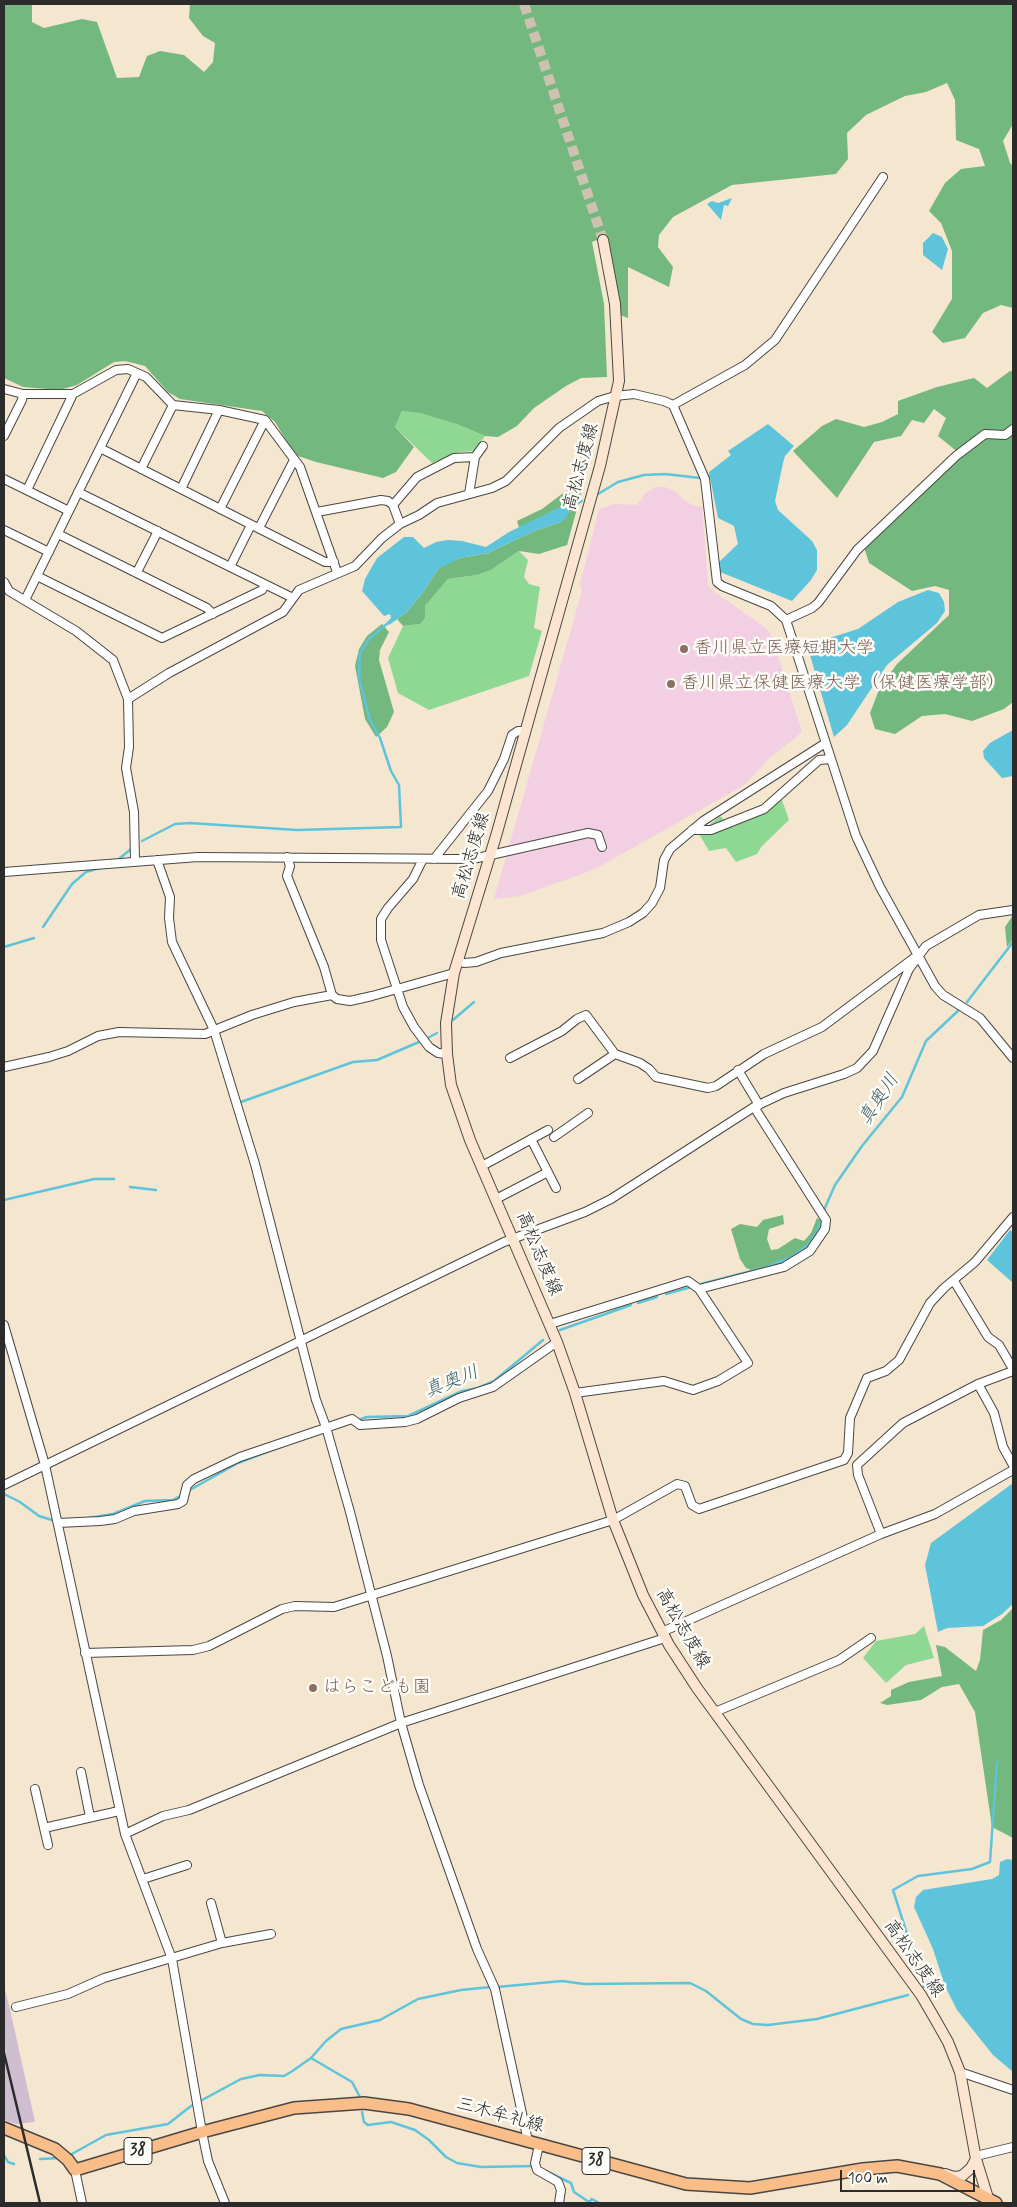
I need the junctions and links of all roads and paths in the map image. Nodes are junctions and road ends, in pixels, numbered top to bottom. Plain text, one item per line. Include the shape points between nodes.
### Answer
1 (883, 177) dead end
2 (603, 240) tunnel mouth
3 (137, 373) junction
4 (4, 388) edge
5 (23, 394) junction
6 (72, 394) junction
7 (614, 396) junction
8 (173, 405) junction
9 (673, 405) junction
10 (219, 410) junction
11 (265, 420) junction
12 (1013, 429) edge
13 (4, 436) edge
14 (482, 446) dead end
15 (100, 448) junction
16 (475, 457) junction
17 (294, 460) junction
18 (141, 469) junction
19 (4, 479) edge
20 (180, 489) junction
21 (27, 490) junction
22 (78, 492) junction
23 (470, 494) junction
24 (393, 505) junction
25 (220, 509) junction
26 (69, 511) junction
27 (317, 512) junction
28 (400, 524) junction
29 (255, 526) junction
30 (4, 530) edge
31 (158, 531) junction
32 (58, 534) junction
33 (49, 552) junction
34 (334, 562) junction
35 (230, 567) junction
36 (137, 572) junction
37 (337, 572) junction
38 (37, 576) junction
39 (4, 582) edge
40 (265, 585) junction
41 (293, 598) junction
42 (25, 600) junction
43 (213, 614) junction
44 (786, 620) junction
45 (128, 699) junction
46 (525, 731) junction
47 (824, 744) junction
48 (830, 759) junction
49 (692, 830) junction
50 (602, 848) dead end
51 (490, 856) junction
52 (287, 857) junction
53 (423, 859) junction
54 (434, 859) junction
55 (157, 860) junction
56 (135, 861) junction
57 (4, 872) edge
58 (1013, 910) edge
59 (919, 955) junction
60 (457, 960) junction
61 (454, 973) junction
62 (398, 990) junction
63 (332, 995) junction
64 (214, 1030) junction
65 (447, 1054) junction
66 (616, 1054) junction
67 (510, 1058) dead end
68 (1013, 1058) edge
69 (4, 1067) edge
70 (738, 1070) junction
71 (578, 1079) dead end
72 (757, 1106) junction
73 (588, 1112) dead end
74 (548, 1130) dead end
75 (554, 1137) dead end
76 (531, 1139) junction
77 (482, 1166) junction
78 (548, 1172) junction
79 (556, 1188) dead end
80 (496, 1199) junction
81 (1013, 1216) edge
82 (514, 1238) junction
83 (954, 1281) junction
84 (699, 1289) junction
85 (550, 1324) junction
86 (4, 1325) edge
87 (557, 1342) junction
88 (300, 1343) junction
89 (1013, 1370) edge
90 (978, 1384) junction
91 (575, 1393) junction
92 (326, 1427) junction
93 (45, 1465) junction
94 (1013, 1465) edge
95 (1013, 1470) edge
96 (4, 1484) edge
97 (613, 1520) junction
98 (58, 1523) junction
99 (881, 1534) junction
100 (370, 1597) junction
101 (663, 1635) junction
102 (871, 1638) dead end
103 (86, 1653) junction
104 (715, 1712) junction
105 (401, 1723) junction
106 (81, 1772) dead end
107 (35, 1789) dead end
108 (118, 1811) junction
109 (90, 1817) junction
110 (44, 1828) junction
111 (125, 1834) junction
112 (48, 1845) dead end
113 (187, 1865) dead end
114 (143, 1880) junction
115 (210, 1903) dead end
116 (270, 1934) dead end
117 (222, 1943) junction
118 (172, 1959) junction
119 (16, 2007) dead end
120 (960, 2072) junction
121 (1013, 2090) edge
122 (4, 2128) edge
123 (202, 2132) junction
124 (528, 2141) junction
125 (539, 2145) junction
126 (1013, 2147) edge
127 (976, 2157) junction
128 (75, 2170) junction
129 (925, 2170) junction
130 (992, 2201) edge
131 (82, 2203) edge
132 (225, 2203) edge
133 (559, 2203) edge

1 - 9 street via 775,340 736,372
2 - 7 main road, 高松志度線 via 616,313 619,381
3 - 6 street via 128,369 116,370
3 - 8 street via 146,377
3 - 15 street
4 - 5 street
5 - 6 street
5 - 13 street
6 - 21 street
7 - 9 street via 634,394
7 - 23 street via 598,401 559,428 506,481
7 - 46 main road, 高松志度線 via 600,466
8 - 10 street
8 - 18 street
9 - 44 street via 705,479 717,582 771,606
10 - 11 street
10 - 20 street
11 - 17 street
11 - 25 street
12 - 44 street via 1004,434 985,434 956,456 857,550 818,603
14 - 16 street
15 - 18 street
15 - 22 street
16 - 23 street
16 - 24 street via 454,458 416,477
17 - 27 street via 300,467
17 - 29 street
18 - 20 street
19 - 21 street
20 - 25 street
21 - 26 street
22 - 26 street
22 - 31 street
23 - 28 street via 437,503
24 - 27 street via 381,500
24 - 28 street
25 - 29 street
26 - 32 street
27 - 34 street
28 - 37 street via 355,566
29 - 34 street via 325,562
29 - 35 street
30 - 33 street
31 - 35 street
31 - 36 street
32 - 33 street
32 - 36 street
33 - 38 street
34 - 37 street
35 - 40 street
36 - 43 street
37 - 41 street via 299,590
38 - 42 street
38 - 43 street via 162,638
39 - 42 street via 9,591
40 - 41 street
40 - 43 street via 262,590
41 - 45 street via 283,612 170,672
42 - 45 street via 76,631 113,660
44 - 47 street
45 - 56 street via 126,768 134,812
46 - 51 main road, 高松志度線
46 - 54 street via 512,735 488,791
47 - 48 street
47 - 49 street
48 - 49 street via 820,760 764,809 711,830
48 - 59 street via 863,853
49 - 60 street via 670,849 664,860 660,888 652,903 629,922 603,933 501,953 476,962
50 - 51 street via 598,835 588,832
51 - 54 street
51 - 60 main road, 高松志度線
52 - 53 street
52 - 55 street
52 - 63 street via 290,866 287,876
53 - 54 street
53 - 62 street via 413,879 381,919 381,940
55 - 56 street
55 - 64 street via 170,897 172,942
56 - 57 street
58 - 59 street via 990,912 968,920 926,946
59 - 68 street via 943,995 980,1018
59 - 70 street via 822,1027
59 - 72 street via 909,969 867,1059 844,1074 784,1093
60 - 61 main road, 高松志度線
61 - 62 street
61 - 65 main road, 高松志度線 via 446,1023
62 - 63 street via 344,1001
62 - 65 street via 403,1007 426,1043 438,1053
63 - 64 street via 294,1002
64 - 69 street via 206,1034 119,1032 98,1036 49,1057
64 - 88 street via 255,1164
65 - 77 main road, 高松志度線 via 455,1101
66 - 67 street via 586,1015
66 - 70 street via 640,1063 656,1077 700,1088 716,1086
66 - 71 street
70 - 72 street
72 - 82 street via 611,1199
72 - 84 street via 826,1220 825,1229 810,1251 784,1267
73 - 75 street
74 - 76 street
76 - 77 street
76 - 78 street
77 - 80 main road, 高松志度線
78 - 79 street
78 - 80 street
80 - 82 main road, 高松志度線
81 - 83 street
82 - 85 main road, 高松志度線
82 - 88 street
83 - 89 street via 988,1337 999,1345
83 - 97 street via 930,1303 899,1360 886,1371 867,1378 850,1418 848,1453 844,1460 699,1509 692,1505 685,1486 677,1484
84 - 85 street via 688,1281
84 - 91 street via 748,1363 718,1382 693,1390 664,1381
85 - 87 main road, 高松志度線
86 - 93 street
87 - 91 main road, 高松志度線
87 - 92 street via 493,1387 459,1398 417,1419 360,1426 352,1419
88 - 92 street
88 - 93 street
89 - 90 street
90 - 94 street via 994,1413 1003,1447
90 - 99 street via 903,1423 857,1465
91 - 97 main road, 高松志度線
92 - 98 street via 240,1457 194,1479 187,1485 183,1501 178,1504 134,1511 100,1522
92 - 100 street
93 - 96 street
93 - 98 street
95 - 99 street via 935,1514
97 - 100 street
97 - 101 main road, 高松志度線 via 632,1573
98 - 103 street
99 - 101 street
100 - 103 street via 334,1607 282,1609 208,1646 193,1650
100 - 105 street
101 - 104 main road, 高松志度線
101 - 105 street
102 - 104 street via 839,1660
103 - 108 street
104 - 120 main road, 高松志度線 via 920,1995 948,2042
105 - 111 street via 189,1810 163,1816
105 - 124 street via 426,1807 477,1949 494,1986
106 - 109 street
107 - 110 street
108 - 109 street
108 - 111 street
109 - 110 street
110 - 112 street
111 - 114 street
113 - 114 street
114 - 118 street
115 - 117 street
116 - 117 street
117 - 118 street
118 - 119 street via 104,1978 68,1994
118 - 123 street
120 - 121 street
120 - 127 main road, 高松志度線
122 - 128 main road via 55,2148
123 - 124 main road, 三木牟礼線 / 38 via 294,2108 364,2103 409,2109
123 - 128 main road, 三木牟礼線 / 38
123 - 132 street via 208,2161
124 - 125 main road, 三木牟礼線 / 38
125 - 129 main road, 三木牟礼線 / 38 via 655,2178 723,2188 750,2188 881,2167
125 - 133 street via 535,2163 537,2170 558,2182
126 - 127 street
127 - 129 main road via 962,2176
127 - 130 main road, 高松志度線
128 - 131 street
129 - 130 main road, 三木牟礼線 / 38 via 952,2179

